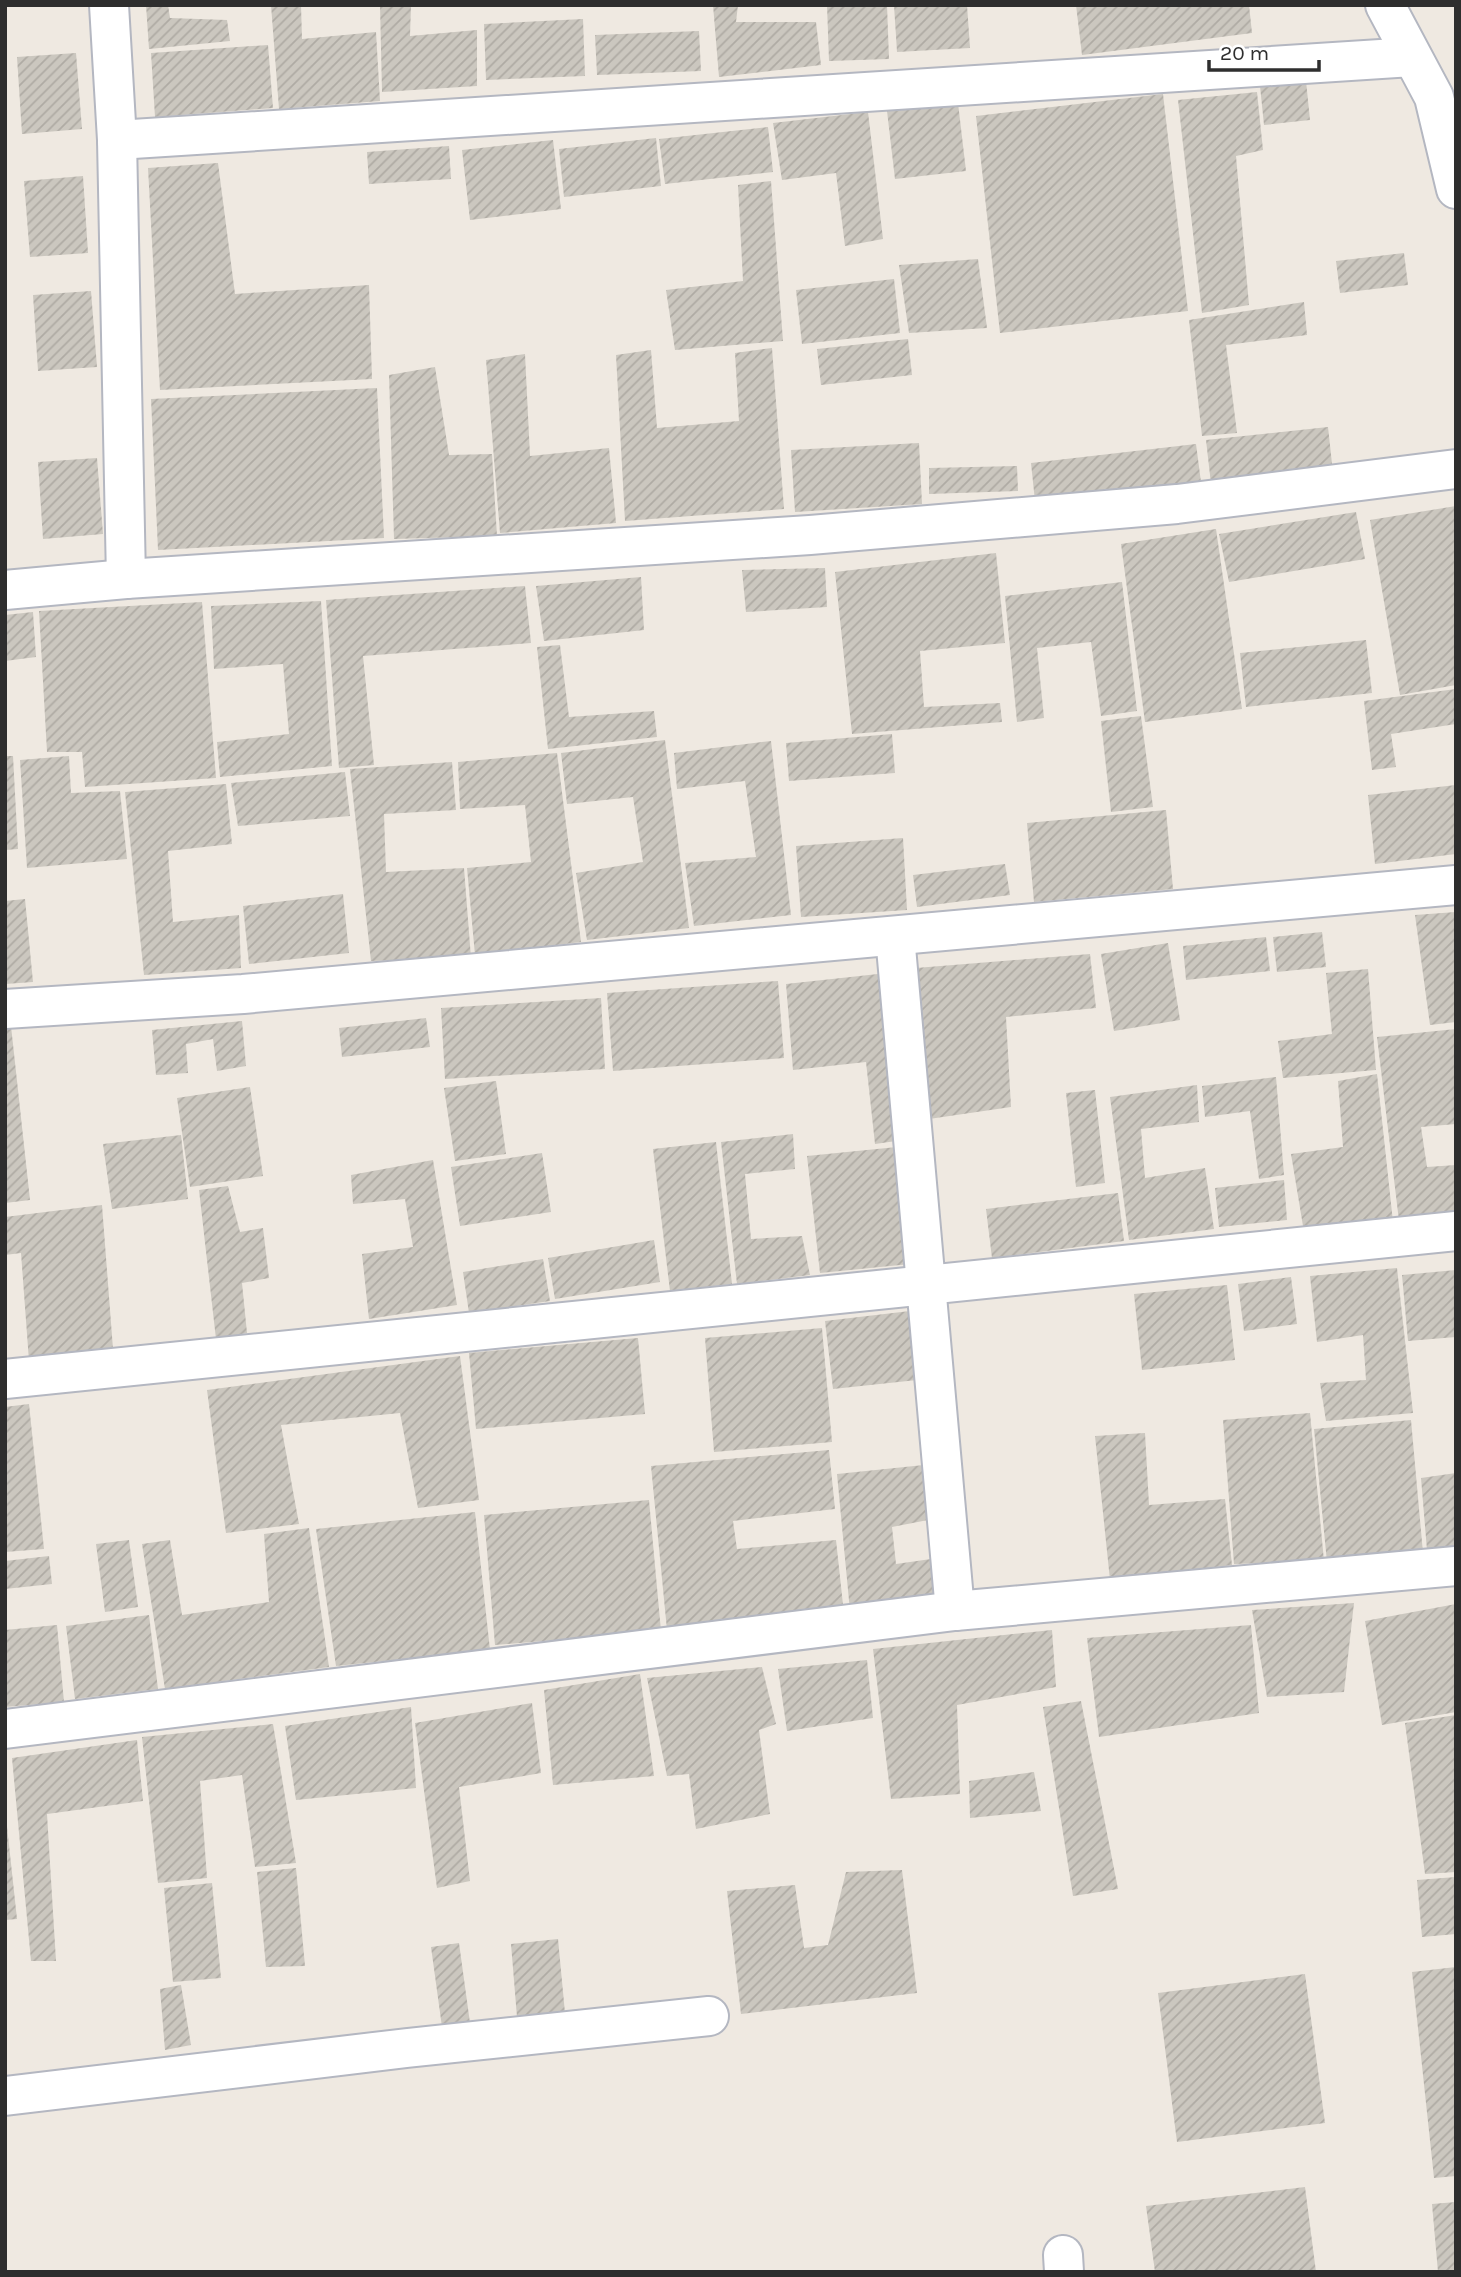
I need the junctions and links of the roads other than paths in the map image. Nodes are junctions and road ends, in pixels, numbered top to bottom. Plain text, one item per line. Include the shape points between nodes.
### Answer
1 (109, 5) edge
2 (1385, 5) edge
3 (1412, 57) junction
4 (117, 140) junction
5 (1456, 189) edge
6 (1456, 469) edge
7 (126, 579) junction
8 (5, 590) edge
9 (1456, 885) edge
10 (895, 936) junction
11 (5, 1009) edge
12 (1456, 1231) edge
13 (928, 1285) junction
14 (5, 1379) edge
15 (1456, 1566) edge
16 (955, 1611) junction
17 (5, 1729) edge
18 (709, 2016) dead end
19 (5, 2096) edge

1 - 4 street
2 - 3 street
3 - 4 street
3 - 5 street via 1434,97
4 - 7 street
6 - 7 street via 1177,504 823,534
7 - 8 street
9 - 10 street
10 - 11 street via 243,994
10 - 13 street
12 - 13 street
13 - 14 street
13 - 16 street
15 - 16 street
16 - 17 street
18 - 19 street

